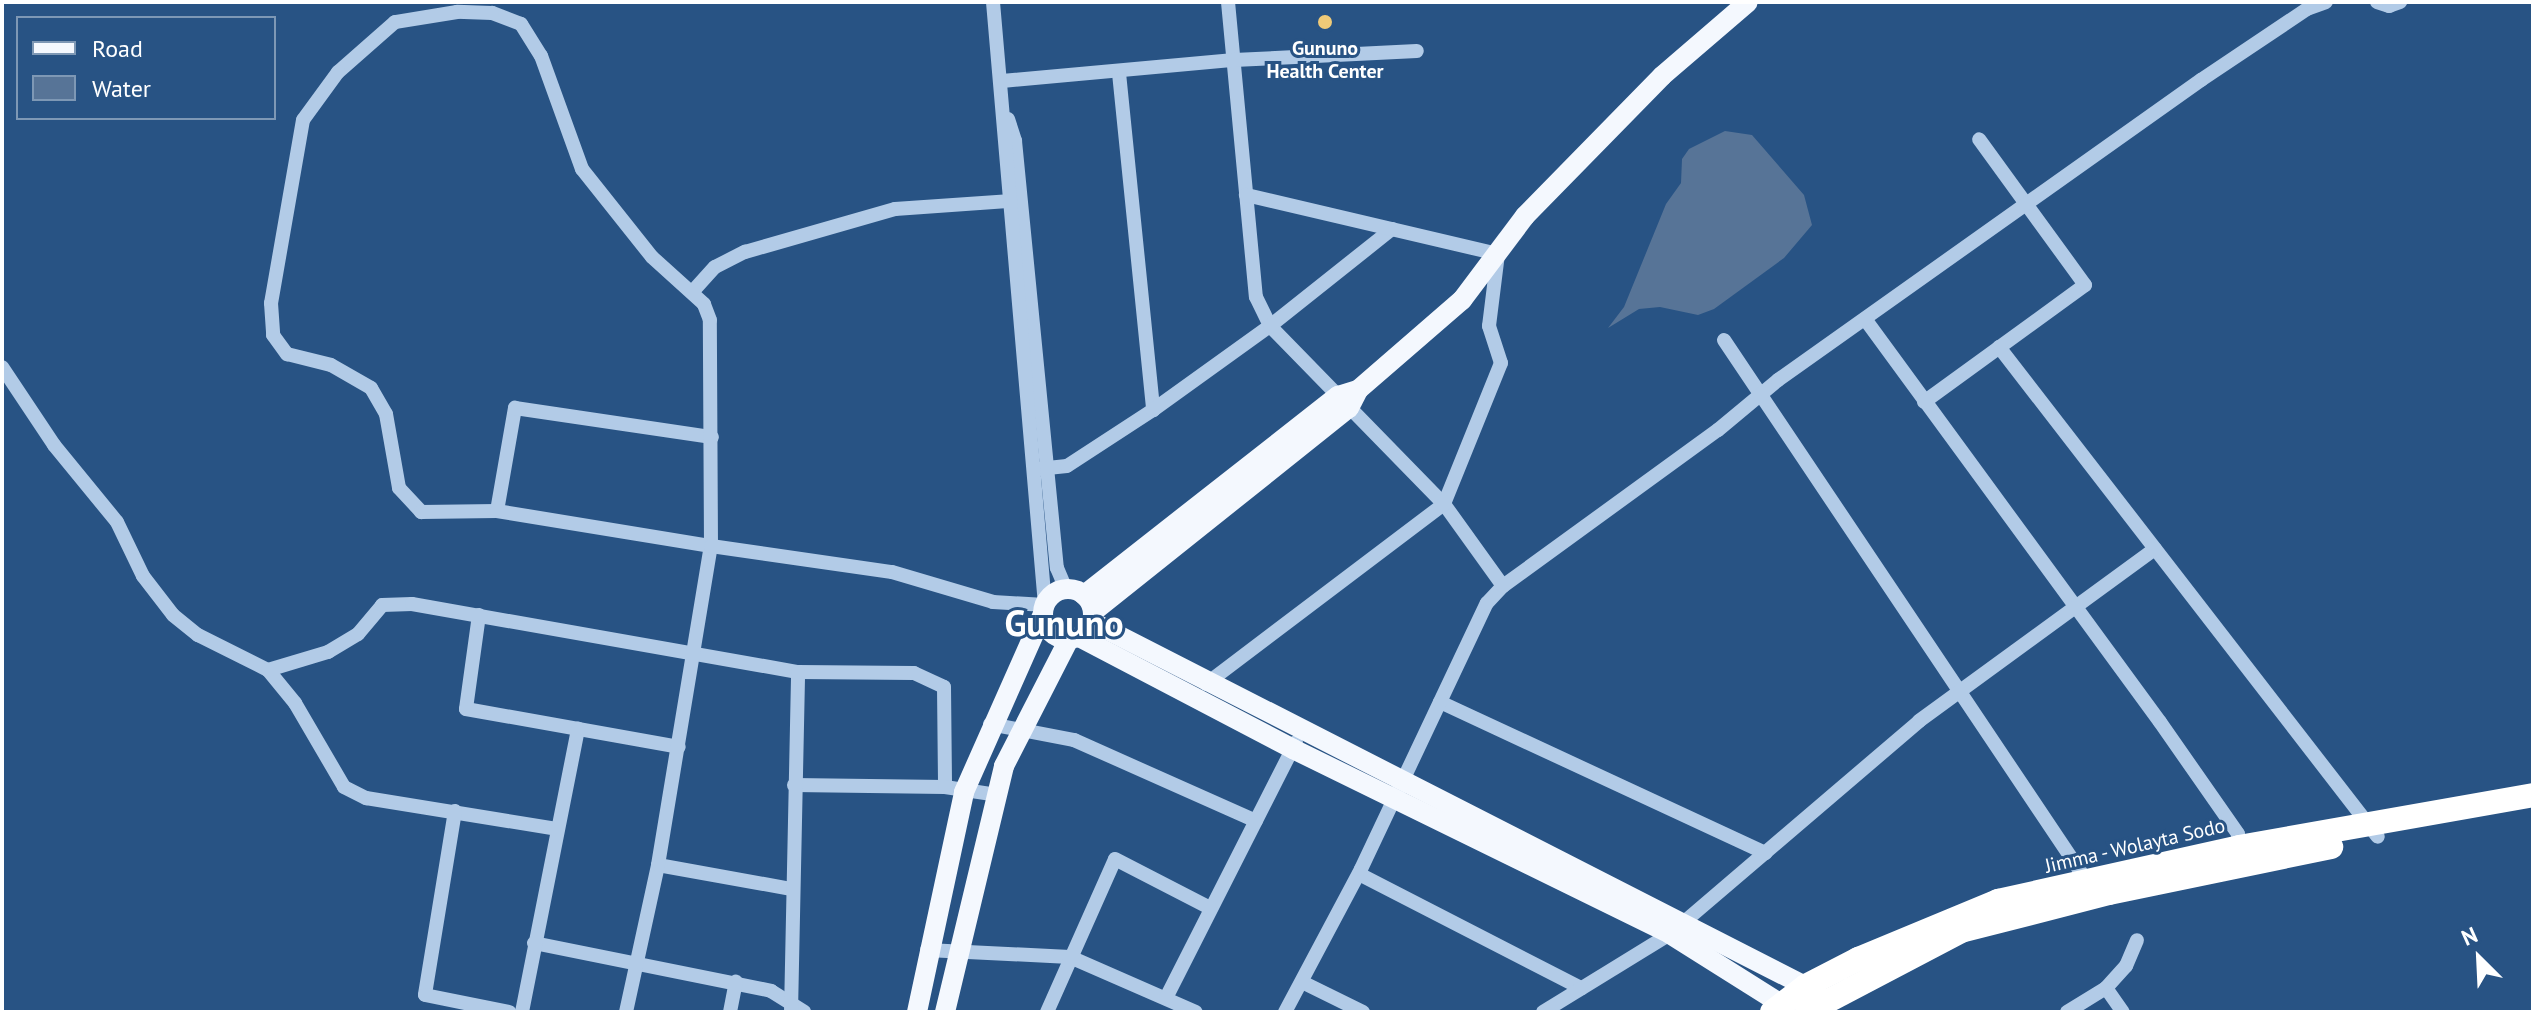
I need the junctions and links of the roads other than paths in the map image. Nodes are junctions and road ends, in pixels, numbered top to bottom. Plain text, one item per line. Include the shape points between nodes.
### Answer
1 (993, 2) edge
2 (1228, 2) edge
3 (1748, 2) edge
4 (2326, 2) edge
5 (2377, 2) edge
6 (2400, 2) edge
7 (1417, 51) dead end
8 (1234, 60) junction
9 (1119, 73) junction
10 (1002, 81) junction
11 (1004, 107) junction
12 (1979, 139) dead end
13 (1246, 195) junction
14 (1008, 201) junction
15 (2028, 202) junction
16 (1392, 229) junction
17 (1498, 254) junction
18 (694, 290) junction
19 (1865, 319) junction
20 (1270, 326) junction
21 (1724, 340) dead end
22 (1999, 347) junction
23 (2, 367) edge
24 (1760, 394) junction
25 (1348, 398) junction
26 (1924, 402) junction
27 (1153, 410) junction
28 (712, 437) junction
29 (1040, 469) junction
30 (1444, 504) junction
31 (497, 511) junction
32 (711, 546) junction
33 (2155, 549) junction
34 (1503, 586) junction
35 (2075, 606) junction
36 (1044, 609) junction
37 (479, 615) junction
38 (1080, 616) junction
39 (696, 654) junction
40 (268, 670) junction
41 (798, 672) junction
42 (1206, 685) junction
43 (1959, 691) junction
44 (1440, 702) junction
45 (990, 724) junction
46 (578, 728) junction
47 (1023, 730) junction
48 (1297, 741) junction
49 (679, 747) junction
50 (794, 785) junction
51 (954, 790) junction
52 (1398, 790) junction
53 (998, 795) junction
54 (2533, 795) edge
55 (2533, 803) edge
56 (455, 811) junction
57 (1256, 821) junction
58 (557, 829) junction
59 (2374, 831) junction
60 (2239, 847) junction
61 (1766, 853) junction
62 (658, 865) junction
63 (1359, 874) junction
64 (2086, 880) junction
65 (792, 889) junction
66 (1210, 908) junction
67 (1677, 928) junction
68 (2137, 940) dead end
69 (534, 943) junction
70 (927, 950) junction
71 (960, 952) junction
72 (1070, 957) junction
73 (633, 963) junction
74 (736, 982) junction
75 (1302, 982) junction
76 (1806, 986) junction
77 (1581, 988) junction
78 (2106, 988) junction
79 (1166, 998) junction
80 (1831, 1000) junction
81 (796, 1009) edge
82 (1783, 1010) edge
83 (509, 1012) edge
84 (522, 1012) edge
85 (626, 1012) edge
86 (730, 1012) edge
87 (917, 1012) edge
88 (945, 1012) edge
89 (1047, 1012) edge
90 (1196, 1012) edge
91 (1285, 1012) edge
92 (1363, 1012) edge
93 (1543, 1012) edge
94 (1807, 1012) edge
95 (2067, 1012) edge
96 (2123, 1012) edge

1 - 10 street
2 - 8 street
3 - 17 main road via 1662,76 1525,216
4 - 15 street via 2261,39
5 - 6 street
7 - 8 street
8 - 9 street
8 - 13 street
9 - 10 street
9 - 27 street
10 - 11 street
11 - 14 street
11 - 29 street via 1015,141
12 - 15 street
13 - 16 street
13 - 20 street via 1256,297
14 - 18 street via 895,209 760,247 715,267
14 - 29 street
15 - 19 street
15 - 22 street via 2085,285
16 - 17 street
16 - 20 street
17 - 25 main road via 1462,300
17 - 30 street via 1489,326 1501,363
18 - 28 street via 710,320
18 - 31 street via 652,257 582,169 541,56 521,24 492,13 422,14 395,22 338,72 303,120 296,145 271,303 273,335 287,354 331,365 371,388 386,414 399,488 421,512
19 - 24 street
19 - 26 street
20 - 25 street
20 - 27 street
21 - 24 street
22 - 26 street
22 - 33 street
23 - 40 street via 54,445 117,522 143,576 173,615 198,635
24 - 34 street
24 - 43 street
25 - 30 street
25 - 38 main road
26 - 35 street
27 - 29 street via 1081,459
28 - 31 street via 515,408
28 - 32 street
29 - 36 street
29 - 38 street via 1057,568
30 - 34 street
30 - 42 street
31 - 32 street
32 - 36 street via 892,572 993,602
32 - 39 street
33 - 35 street
33 - 59 street
34 - 44 street via 1487,603
35 - 43 street
35 - 60 street via 2238,834
36 - 38 main road
36 - 38 main road via 1050,632
36 - 45 main road
37 - 39 street
37 - 40 street via 412,604 382,605 358,634 328,652
37 - 46 street via 466,709
38 - 42 main road
38 - 47 main road
38 - 48 main road
39 - 41 street
39 - 49 street
40 - 56 street via 295,703 344,787 366,798
41 - 50 street
41 - 51 street via 914,673 944,687
42 - 48 main road
43 - 61 street
43 - 64 street
44 - 52 street
44 - 61 street
45 - 47 street
45 - 51 main road
46 - 49 street
46 - 58 street
47 - 53 main road via 1004,766
47 - 57 street via 1074,740
48 - 52 main road
48 - 57 street
49 - 62 street
50 - 51 street
50 - 65 street
51 - 53 street
51 - 70 main road
52 - 63 street
52 - 67 main road
53 - 71 main road
54 - 59 highway, Jimma - Wolayta Sodo
55 - 59 highway, Jimma - Wolayta Sodo
56 - 58 street
56 - 83 street via 425,995
57 - 66 street
58 - 69 street
59 - 60 highway, Jimma - Wolayta Sodo
59 - 80 highway, Jimma - Wolayta Sodo via 1961,931
60 - 64 highway, Jimma - Wolayta Sodo
61 - 67 street
62 - 65 street
62 - 73 street
63 - 75 street
63 - 77 street
64 - 76 highway, Jimma - Wolayta Sodo via 1953,916
65 - 81 street
66 - 72 street via 1115,859
66 - 79 street
67 - 76 main road
67 - 77 street
67 - 82 main road
68 - 78 street via 2126,966
69 - 73 street
69 - 84 street
70 - 71 street
70 - 87 main road
71 - 72 street
71 - 88 main road
72 - 79 street
72 - 89 street
73 - 74 street
73 - 85 street
74 - 81 street
74 - 86 street
75 - 91 street
75 - 92 street
76 - 80 main road
76 - 82 highway, Jimma - Wolayta Sodo
77 - 93 street
78 - 95 street
78 - 96 street
79 - 90 street
80 - 94 highway, Jimma - Wolayta Sodo

